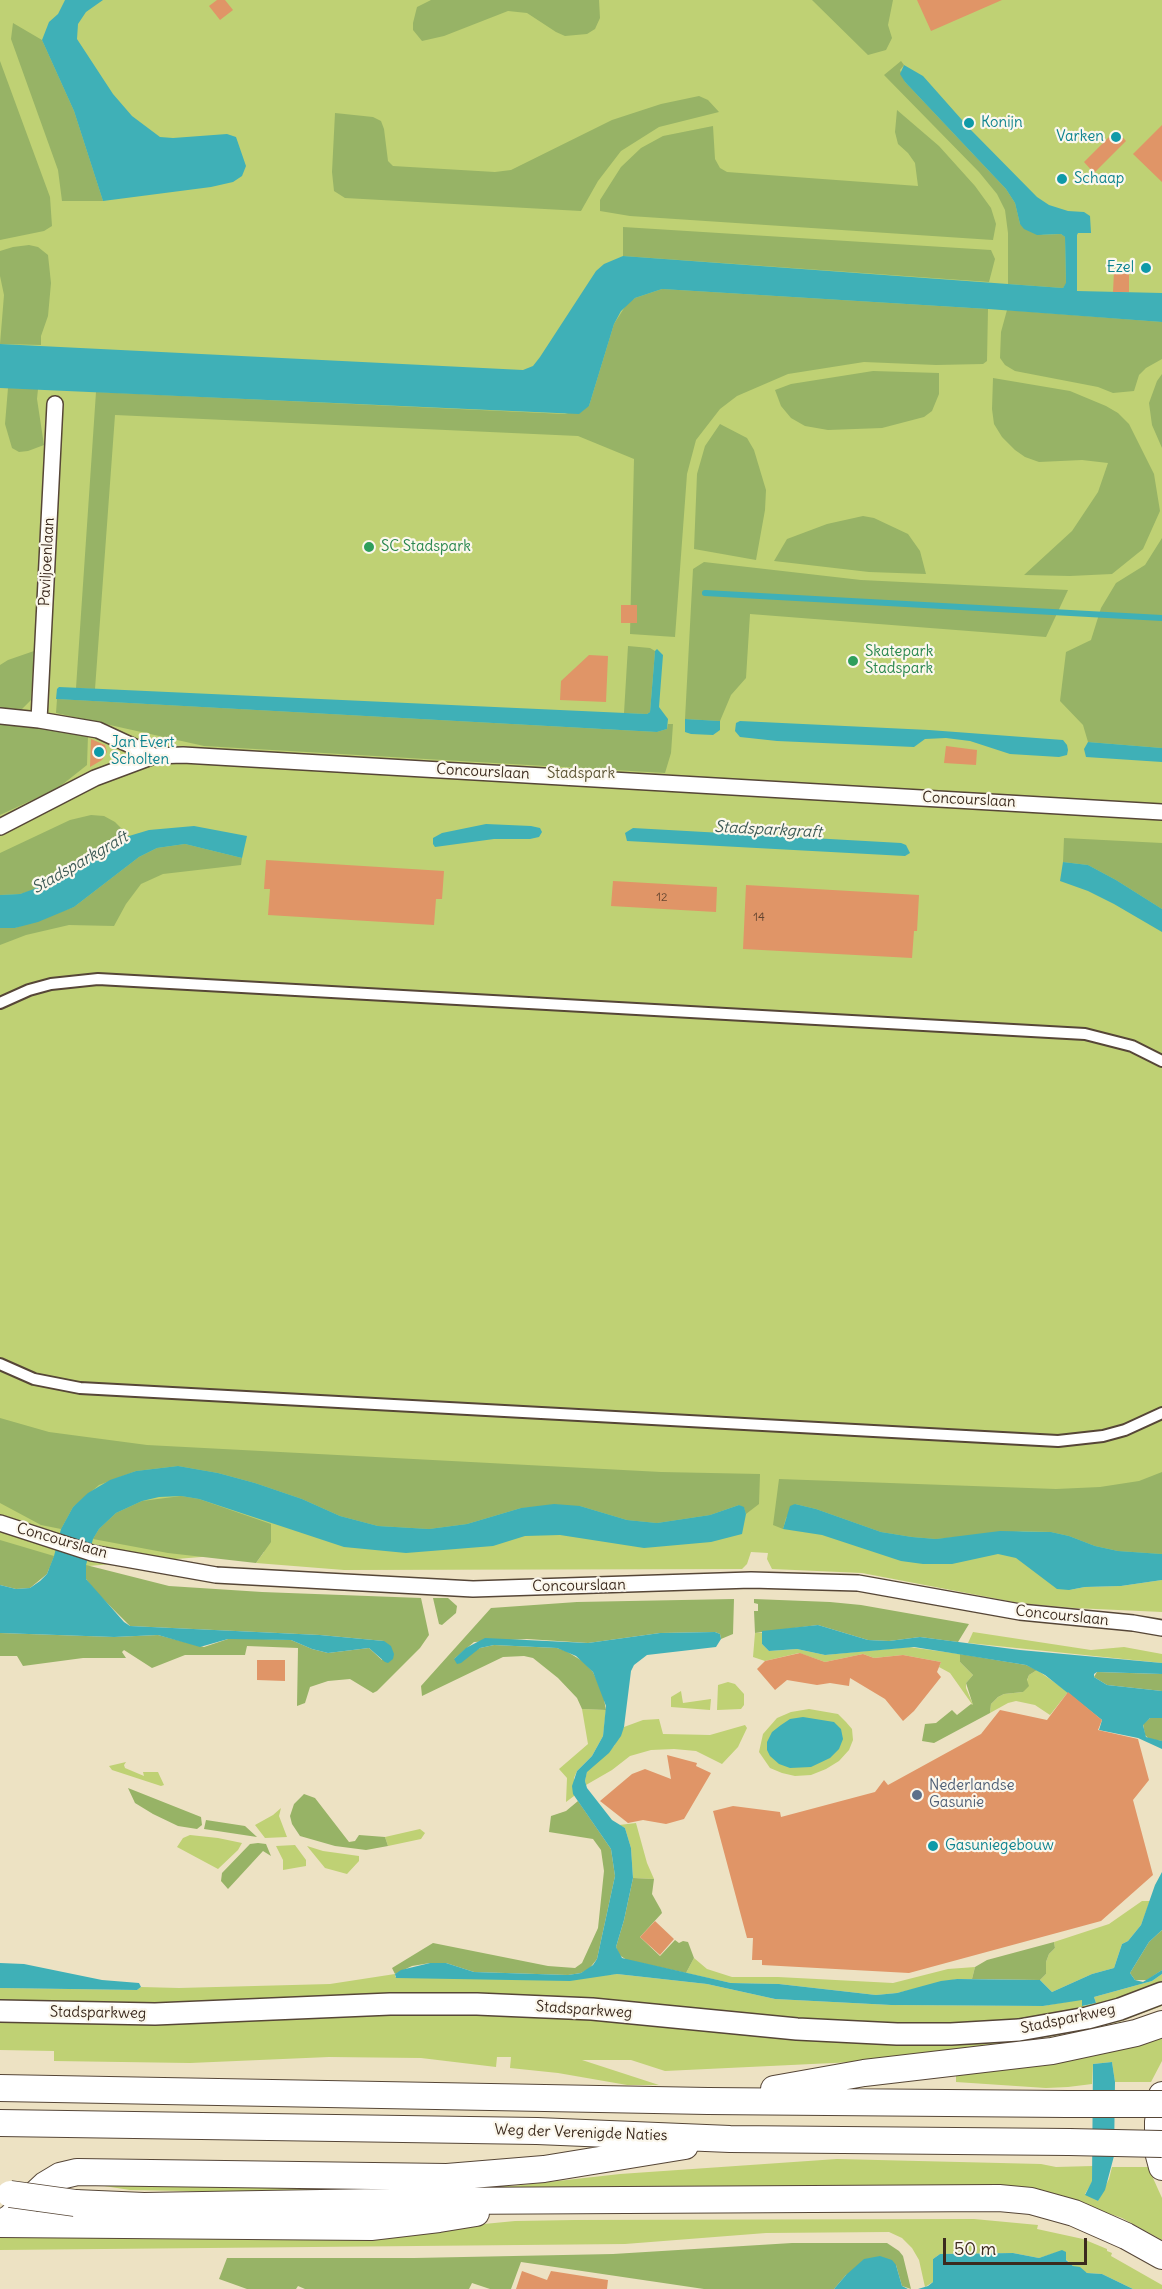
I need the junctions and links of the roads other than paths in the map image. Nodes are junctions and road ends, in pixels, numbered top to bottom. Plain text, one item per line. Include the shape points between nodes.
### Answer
1 (55, 404) dead end
2 (0, 716) edge
3 (39, 720) junction
4 (154, 756) junction
5 (1162, 812) edge
6 (0, 827) edge
7 (0, 1003) edge
8 (1162, 1061) edge
9 (0, 1364) edge
10 (1162, 1413) edge
11 (0, 1522) edge
12 (1162, 1628) edge
13 (1162, 1993) edge
14 (0, 2011) edge
15 (1162, 2024) edge
16 (0, 2088) edge
17 (1162, 2095) edge
18 (708, 2101) junction
19 (1162, 2104) edge
20 (0, 2123) edge
21 (730, 2139) junction
22 (1162, 2144) edge
23 (1162, 2167) edge
24 (5, 2193) edge
25 (537, 2201) junction
26 (0, 2224) edge
27 (1162, 2256) edge

1 - 3 street, Paviljoenlaan
2 - 3 street
3 - 4 street via 98,730
4 - 5 street, Concourslaan via 195,755
4 - 6 street, Concourslaan via 95,778
7 - 8 street via 51,984 98,979 1085,1034 1132,1046
9 - 10 street via 34,1379 80,1388 1058,1441 1114,1433
11 - 12 street, Concourslaan via 92,1553 216,1575 473,1588 751,1580 858,1583 1020,1612
13 - 14 main road, Stadsparkweg via 1087,2018 1019,2030 951,2034 808,2029 592,2009 477,2004 155,2014
15 - 18 highway via 1052,2051 864,2073
16 - 18 highway
17 - 23 highway via 1158,2122
18 - 19 highway, bridge
20 - 21 highway, Weg der Verenigde Naties via 526,2131
21 - 22 highway, Weg der Verenigde Naties, bridge
21 - 26 highway via 544,2169 447,2177 77,2172 45,2185
24 - 25 highway, bridge via 75,2203 144,2206
25 - 26 highway via 439,2220 371,2227
25 - 27 highway via 1031,2201 1074,2213

